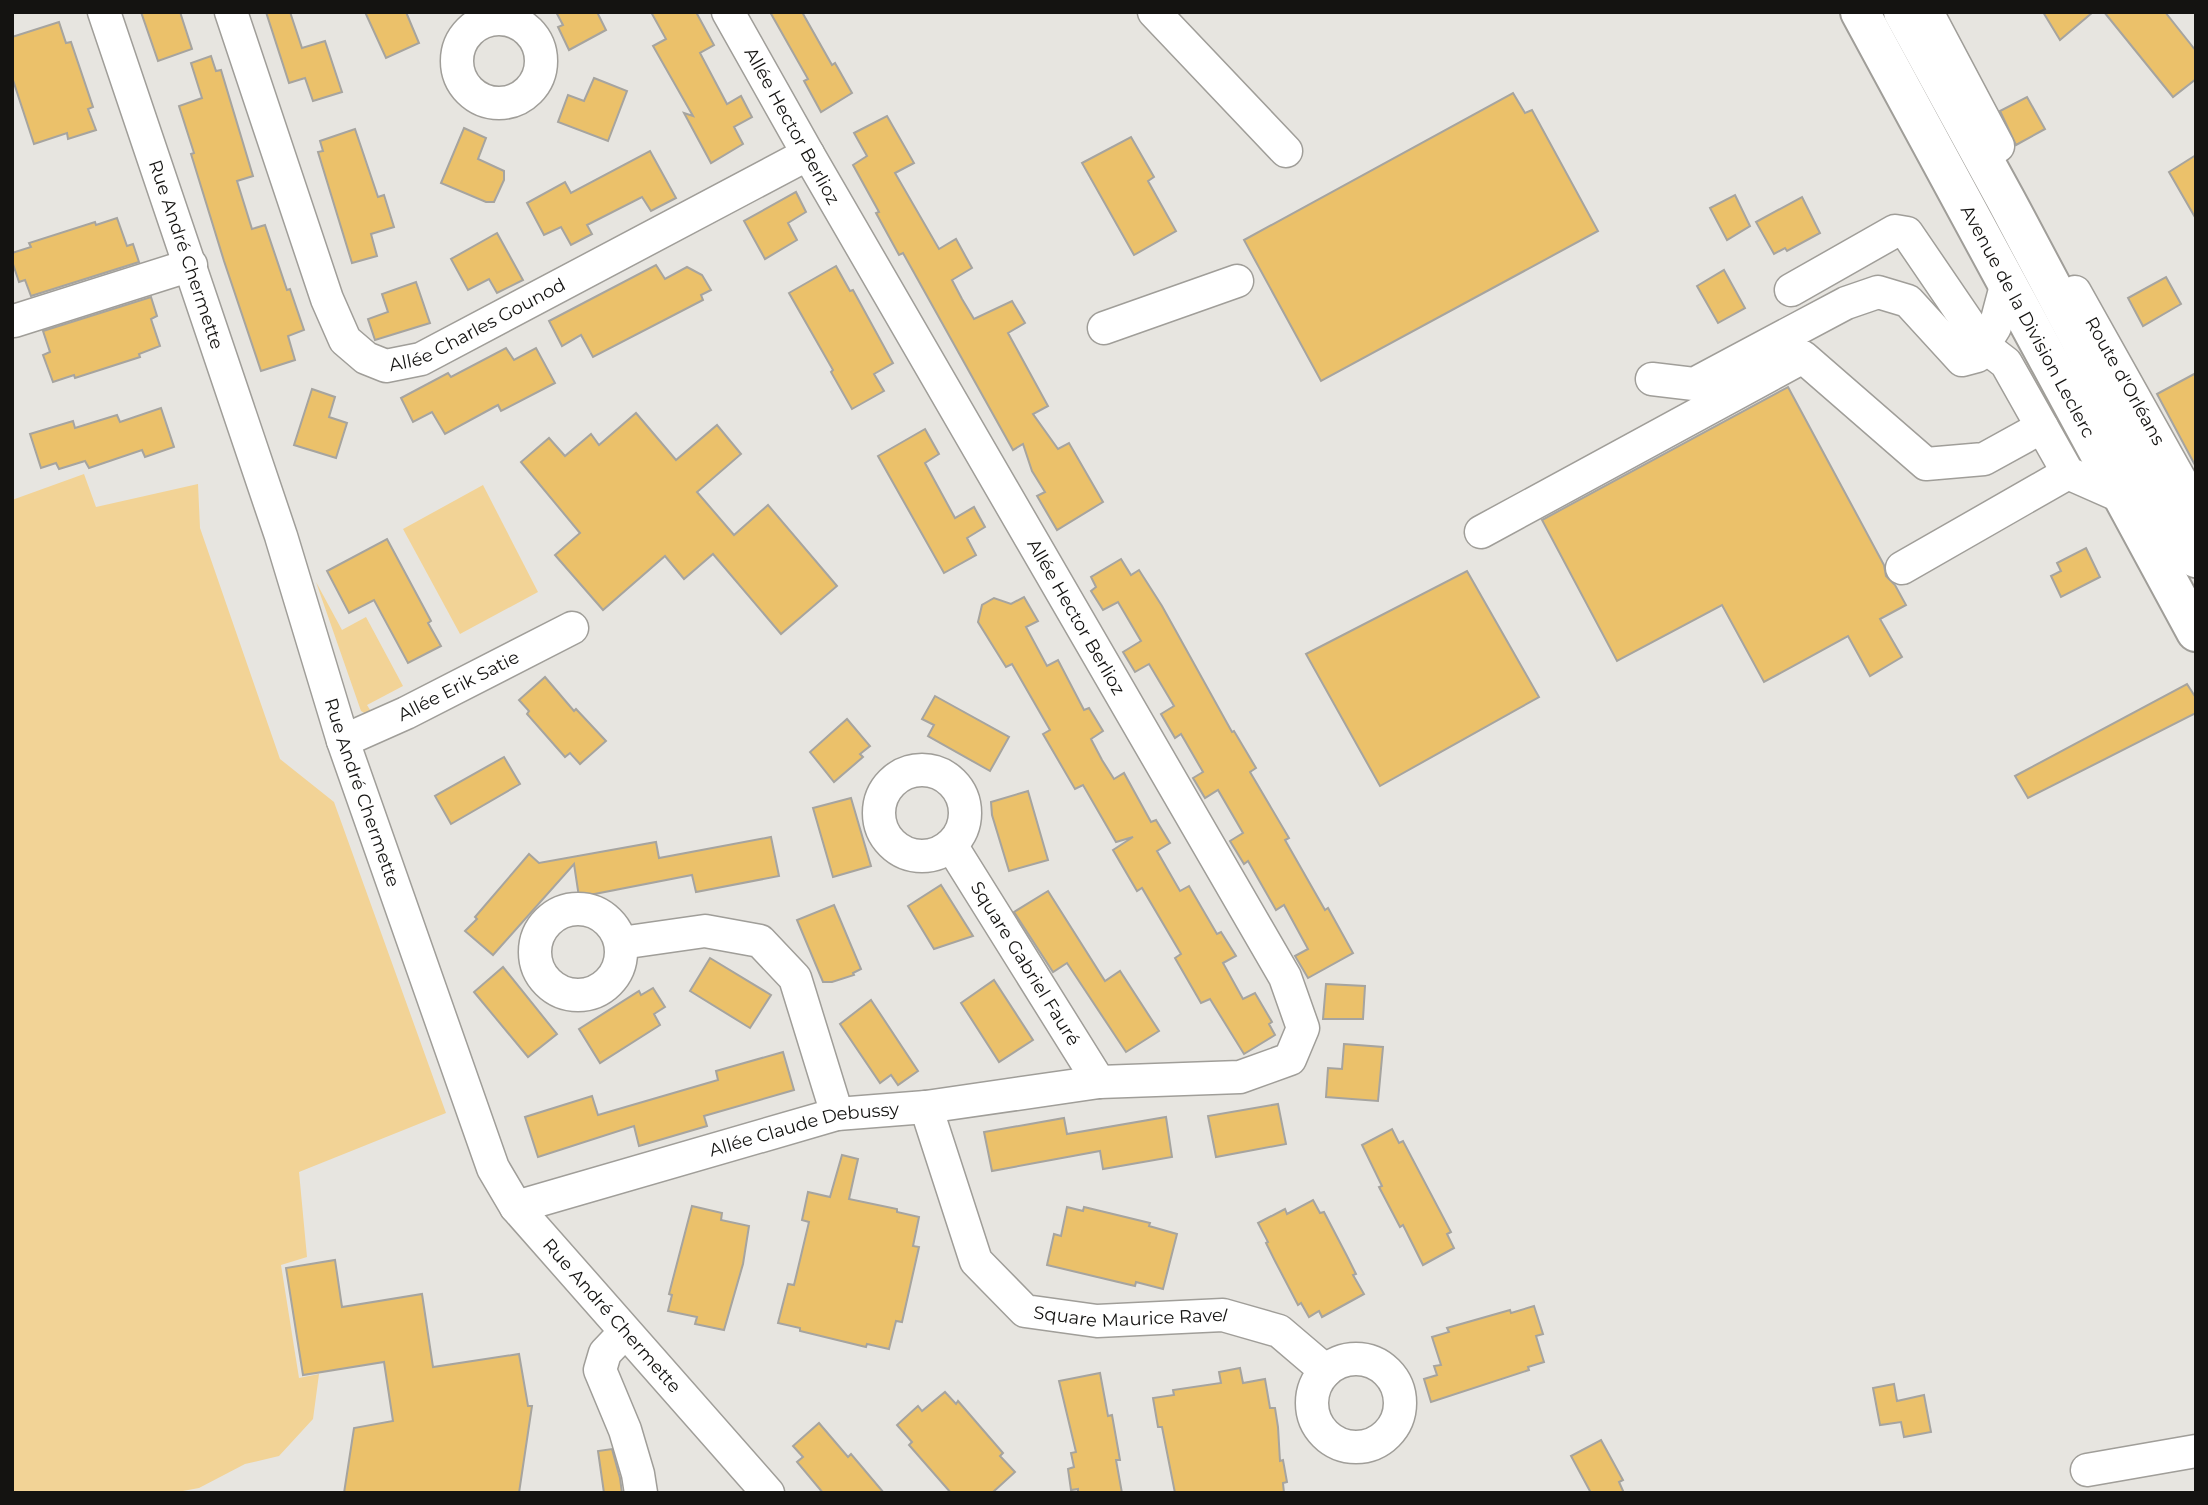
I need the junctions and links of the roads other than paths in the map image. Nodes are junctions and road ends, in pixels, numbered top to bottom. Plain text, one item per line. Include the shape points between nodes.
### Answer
1 (104, 12) edge
2 (231, 12) edge
3 (728, 12) edge
4 (1154, 12) edge
5 (1860, 12) edge
6 (1903, 12) edge
7 (1927, 12) edge
8 (1966, 85) junction
9 (1968, 132) junction
10 (1286, 151) dead end
11 (808, 154) junction
12 (2007, 202) junction
13 (2054, 253) junction
14 (191, 265) junction
15 (1237, 281) dead end
16 (2007, 282) junction
17 (1791, 290) dead end
18 (14, 321) dead end
19 (1104, 328) dead end
20 (1984, 346) junction
21 (1652, 379) dead end
22 (2042, 427) junction
23 (2068, 472) junction
24 (2120, 496) junction
25 (2196, 508) edge
26 (1481, 532) dead end
27 (2196, 558) edge
28 (1902, 568) dead end
29 (572, 628) dead end
30 (2196, 632) edge
31 (343, 741) junction
32 (951, 845) dead end
33 (621, 943) dead end
34 (1099, 1082) junction
35 (926, 1107) junction
36 (837, 1114) junction
37 (516, 1207) junction
38 (625, 1332) junction
39 (1326, 1371) dead end
40 (2196, 1451) edge
41 (2087, 1470) dead end
42 (640, 1493) edge
43 (768, 1493) edge

1 - 14 street, Rue André Chermette
2 - 11 street, Allée Charles Gounod via 335,320 345,340 366,358 386,366 421,359
3 - 11 street, Allée Hector Berlioz
4 - 10 street
5 - 16 main road, Avenue de la Division Leclerc
6 - 9 main road
7 - 8 street, Route d'Orléans
8 - 9 street, Route d'Orléans
8 - 13 street, Route d'Orléans
9 - 12 main road
11 - 34 street, Allée Hector Berlioz via 1285,977 1303,1028 1290,1059 1240,1077
12 - 13 street, Route d'Orléans
12 - 27 main road
13 - 25 street, Route d'Orléans
14 - 18 street
14 - 31 street, Rue André Chermette
15 - 19 street
16 - 20 street via 1996,327
16 - 24 main road, Avenue de la Division Leclerc
17 - 20 street via 1895,231 1907,233
20 - 21 street via 1977,356 1962,360 1908,301 1878,292 1846,303 1694,384
20 - 22 street via 2006,363
22 - 23 street
22 - 26 street via 1984,459 1926,464 1802,358
23 - 24 street
23 - 28 street
24 - 30 main road, Avenue de la Division Leclerc
29 - 31 street, Allée Erik Satie
31 - 37 street, Rue André Chermette via 493,1168
32 - 34 street, Square Gabriel Fauré
33 - 36 street via 705,931 760,941 795,978
34 - 35 street, Allée Claude Debussy
35 - 36 street, Allée Claude Debussy
35 - 39 street, Square Maurice Ravel via 976,1261 1025,1311 1097,1321 1223,1315 1279,1331
36 - 37 street, Allée Claude Debussy
37 - 38 street, Rue André Chermette
38 - 42 street via 605,1353 600,1370 625,1430
38 - 43 street, Rue André Chermette
40 - 41 street

